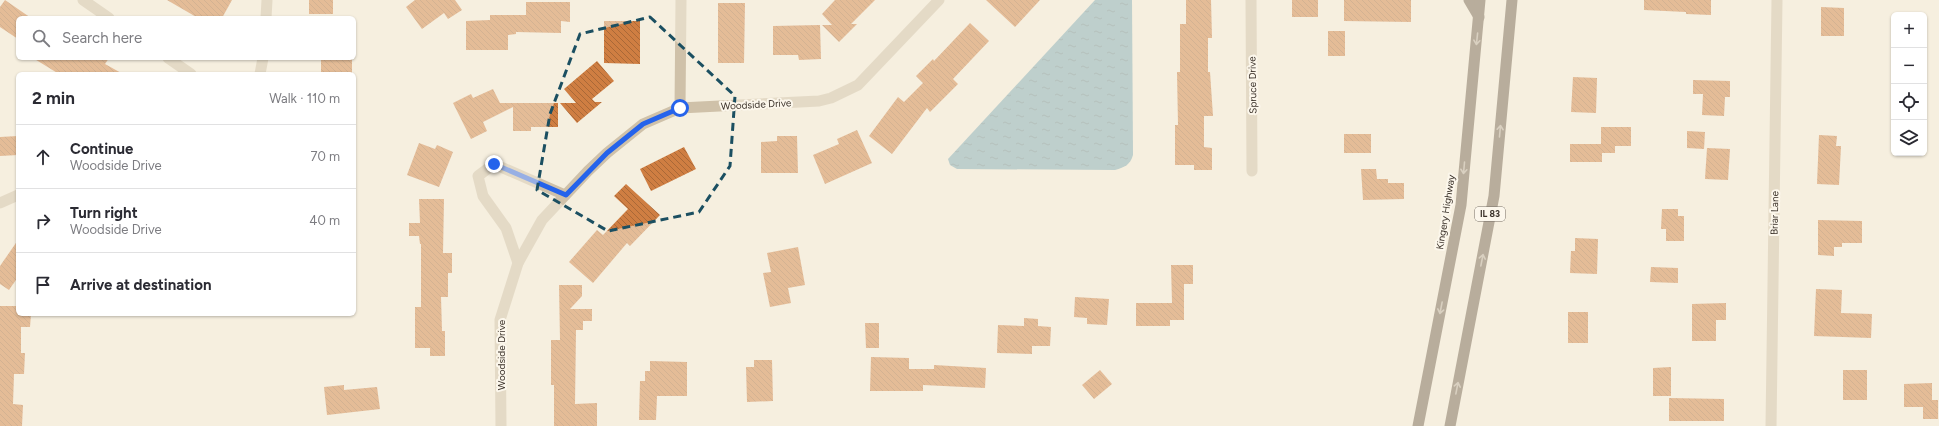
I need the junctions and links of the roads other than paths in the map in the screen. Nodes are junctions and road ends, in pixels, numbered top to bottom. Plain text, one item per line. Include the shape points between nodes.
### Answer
1 (82, 0) edge
2 (267, 0) edge
3 (681, 0) edge
4 (939, 0) edge
5 (1251, 0) edge
6 (1469, 0) edge
7 (1480, 0) edge
8 (1512, 0) edge
9 (1777, 0) edge
10 (106, 16) edge
11 (266, 16) edge
12 (1479, 17) junction
13 (171, 60) edge
14 (263, 60) edge
15 (188, 72) edge
16 (260, 72) edge
17 (680, 108) junction
18 (1252, 170) dead end
19 (566, 195) junction
20 (16, 196) edge
21 (0, 203) edge
22 (518, 263) junction
23 (501, 426) edge
24 (1418, 426) edge
25 (1450, 426) edge
26 (1771, 426) edge

1 - 10 street
2 - 11 street
3 - 17 street
4 - 17 street, Woodside Drive via 858,84 831,98 820,101
5 - 18 street, Spruce Drive
6 - 12 highway
7 - 12 highway, Kingery Highway / IL 83
25 -> 8 highway, IL 83 via 1494,196
9 - 26 street, Briar Lane
12 -> 24 highway, Kingery Highway / IL 83 via 1461,205
13 - 15 street
14 - 16 street
17 - 19 street, Woodside Drive via 643,124 607,153
19 - 22 street, Woodside Drive via 542,220
19 - 22 street via 494,164 478,176 483,196 506,228
20 - 21 street
22 - 23 street, Woodside Drive via 500,320

